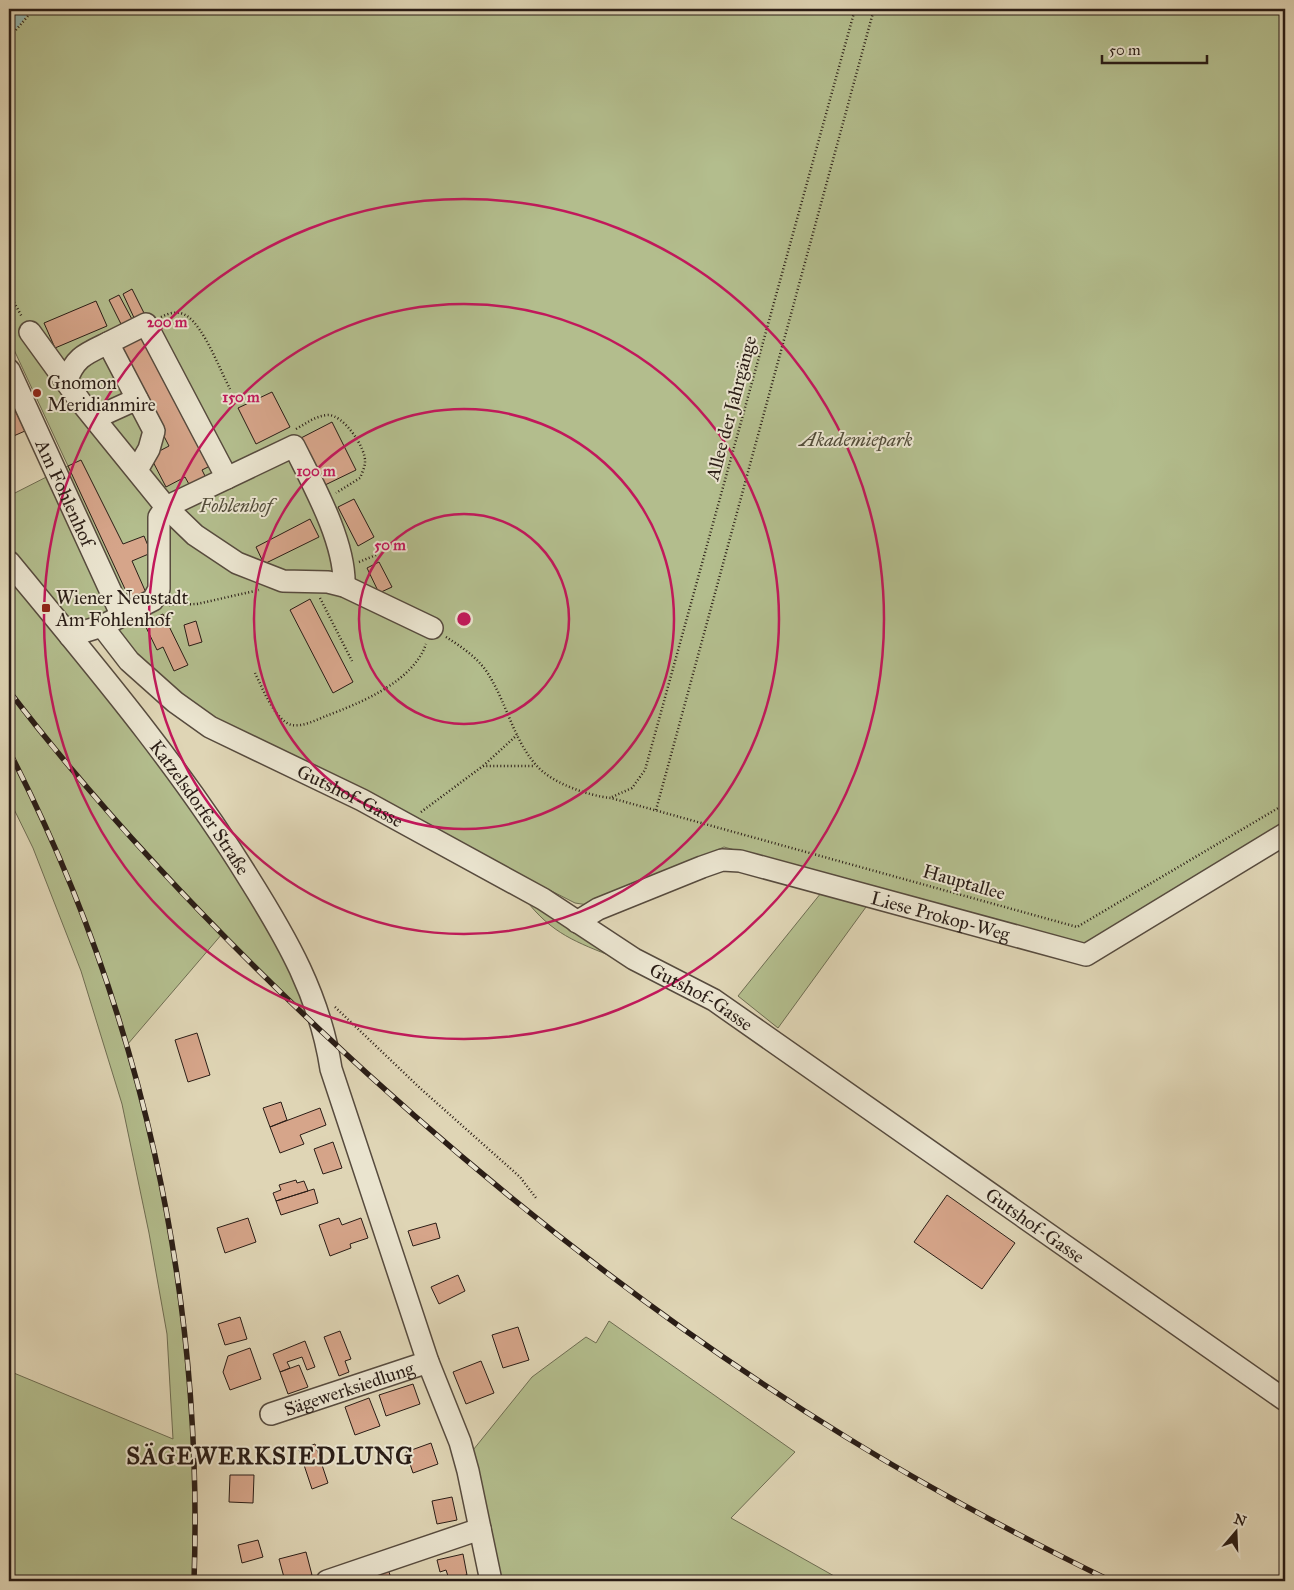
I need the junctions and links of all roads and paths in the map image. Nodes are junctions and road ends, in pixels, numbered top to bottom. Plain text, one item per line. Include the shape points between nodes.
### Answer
1 (34, 9) edge
2 (855, 9) edge
3 (874, 9) edge
4 (9, 38) edge
5 (9, 293) edge
6 (146, 324) junction
7 (30, 332) joint
8 (108, 343) junction
9 (9, 370) edge
10 (66, 382) junction
11 (230, 389) dead end
12 (137, 399) junction
13 (95, 418) junction
14 (294, 446) junction
15 (137, 470) junction
16 (227, 478) junction
17 (320, 498) junction
18 (166, 507) junction
19 (9, 562) edge
20 (283, 581) junction
21 (311, 582) junction
22 (344, 586) junction
23 (153, 600) junction
24 (122, 616) junction
25 (102, 626) junction
26 (432, 628) junction
27 (70, 636) junction
28 (352, 661) dead end
29 (255, 672) dead end
30 (517, 735) junction
31 (483, 766) junction
32 (536, 766) junction
33 (611, 798) junction
34 (1285, 804) edge
35 (656, 810) junction
36 (420, 813) dead end
37 (1285, 834) edge
38 (577, 922) junction
39 (335, 1007) dead end
40 (536, 1198) dead end
41 (428, 1362) junction
42 (1285, 1400) edge
43 (271, 1414) dead end
44 (480, 1529) junction
45 (327, 1581) edge
46 (492, 1581) edge

1 - 4 path
2 - 33 path, Allee der Jahrgänge via 645,770 632,788
3 - 35 path
5 - 7 path
6 - 8 street
6 - 11 path via 172,312 186,315 197,327
6 - 16 street
7 - 10 street
8 - 10 street via 80,356
8 - 12 street
9 - 24 street, Am Fohlenhof
10 - 13 street
12 - 13 street
12 - 15 street via 154,431 149,449
13 - 15 street
14 - 16 street
14 - 17 street
14 - 17 path via 287,434 316,417 331,415 344,423 357,439 365,461 360,478 337,493
15 - 18 street
16 - 18 street
17 - 22 street via 344,569
18 - 20 street via 195,535 237,563
18 - 23 street via 159,517 159,589
19 - 27 street, Katzelsdorfer Straße
20 - 21 street
20 - 23 path via 274,586 197,604 172,606
21 - 22 street
21 - 28 path
22 - 26 street
23 - 24 street
24 - 25 street
25 - 27 street
25 - 38 street, Gutshof-Gasse via 129,661 174,702 210,727 362,800 543,899
26 - 29 path via 423,655 377,695 305,724 292,725 282,719 272,708
26 - 30 path via 466,649 490,676
27 - 41 street, Katzelsdorfer Straße via 222,834 280,928 312,991 326,1035 331,1069
30 - 31 path
30 - 32 path
31 - 32 path
31 - 36 path
32 - 33 path, Hauptallee via 591,796
33 - 35 path, Hauptallee
34 - 35 path, Hauptallee via 1078,927
37 - 38 street, Liese Prokop-Weg via 1086,955 740,861 722,860 598,910
38 - 42 street, Gutshof-Gasse via 634,959 714,1000
39 - 40 path via 520,1177
41 - 43 street, Sägewerksiedlung
41 - 44 street, Katzelsdorfer Straße via 468,1470
44 - 45 street
44 - 46 street, Katzelsdorfer Straße

